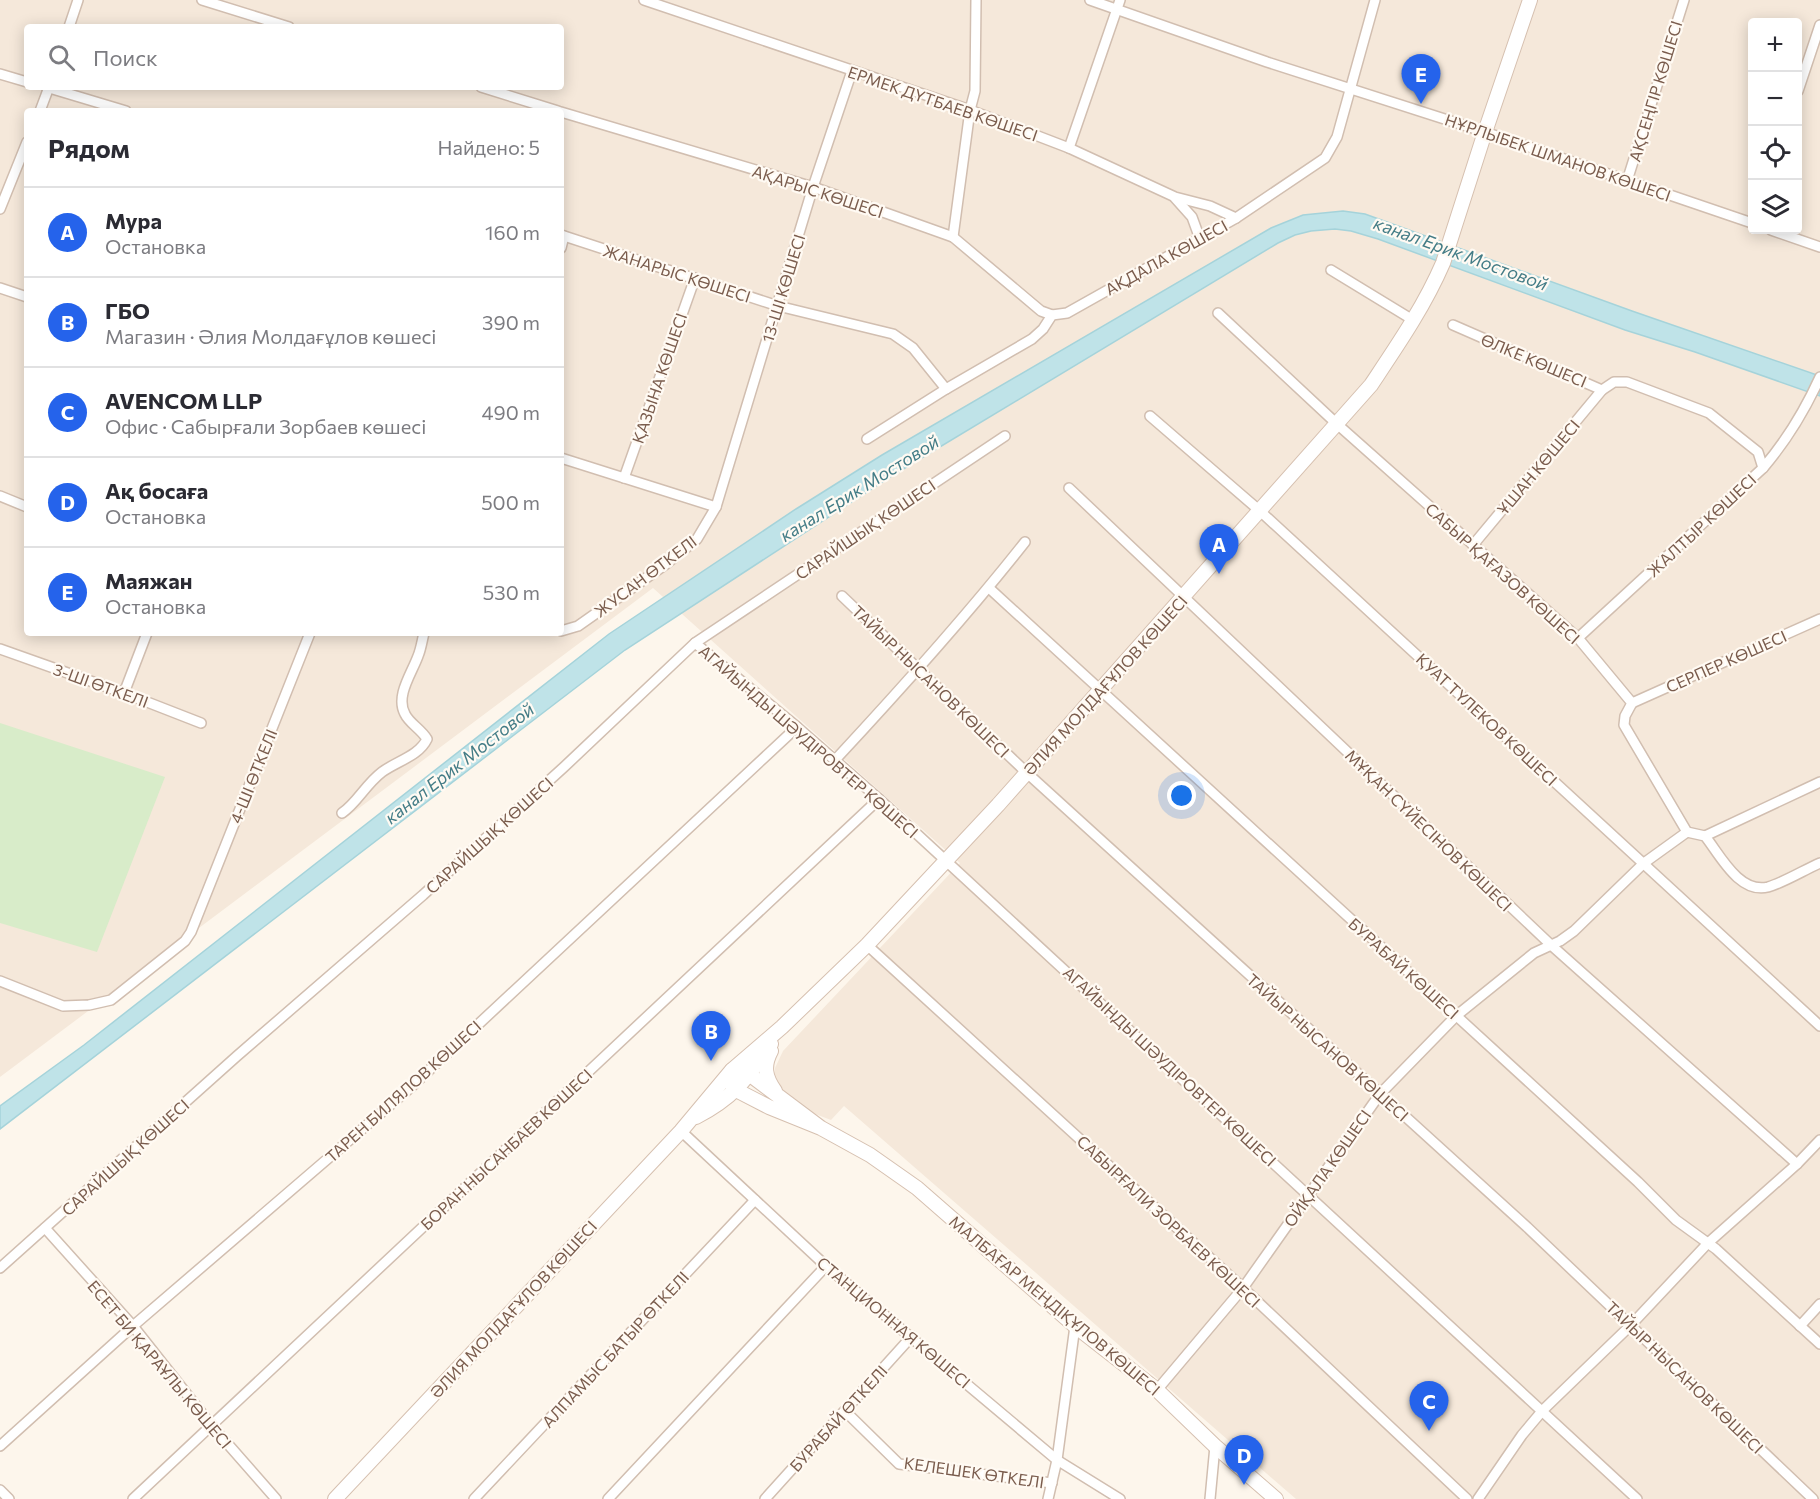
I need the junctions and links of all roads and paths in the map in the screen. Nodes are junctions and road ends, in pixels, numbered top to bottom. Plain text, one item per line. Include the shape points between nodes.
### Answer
1 (78, 0) edge
2 (202, 0) edge
3 (645, 0) edge
4 (976, 0) edge
5 (1090, 0) edge
6 (1375, 0) edge
7 (1530, 0) edge
8 (1684, 0) edge
9 (1119, 5) edge
10 (70, 24) edge
11 (279, 24) edge
12 (1820, 25) edge
13 (852, 71) junction
14 (0, 74) edge
15 (1802, 77) edge
16 (24, 81) edge
17 (1350, 88) junction
18 (47, 90) edge
19 (58, 90) edge
20 (491, 90) edge
21 (41, 108) edge
22 (116, 108) edge
23 (549, 108) edge
24 (970, 111) junction
25 (564, 112) edge
26 (1485, 132) junction
27 (1069, 148) junction
28 (24, 149) edge
29 (1627, 181) junction
30 (813, 187) junction
31 (1174, 197) junction
32 (0, 209) edge
33 (1236, 218) junction
34 (1748, 221) edge
35 (1783, 234) edge
36 (564, 235) edge
37 (953, 237) junction
38 (1200, 239) junction
39 (1820, 247) edge
40 (1331, 270) dead end
41 (695, 278) junction
42 (0, 288) edge
43 (24, 296) edge
44 (778, 306) junction
45 (1218, 313) dead end
46 (1052, 315) junction
47 (1413, 320) junction
48 (1453, 325) dead end
49 (1820, 377) edge
50 (946, 389) junction
51 (1602, 390) junction
52 (1150, 416) dead end
53 (1336, 424) junction
54 (1005, 436) dead end
55 (867, 439) dead end
56 (564, 459) edge
57 (1763, 468) junction
58 (624, 478) junction
59 (1069, 488) dead end
60 (0, 496) edge
61 (24, 506) edge
62 (716, 507) junction
63 (1260, 511) junction
64 (1025, 542) dead end
65 (1473, 545) junction
66 (989, 588) junction
67 (842, 596) dead end
68 (1184, 597) junction
69 (1820, 619) edge
70 (564, 630) edge
71 (146, 636) edge
72 (309, 636) edge
73 (423, 636) edge
74 (1578, 639) junction
75 (695, 643) junction
76 (0, 649) edge
77 (919, 670) junction
78 (1101, 691) junction
79 (124, 693) junction
80 (1632, 703) junction
81 (201, 723) dead end
82 (797, 726) junction
83 (835, 760) junction
84 (1027, 773) junction
85 (1820, 782) edge
86 (879, 799) junction
87 (342, 813) dead end
88 (1687, 832) junction
89 (1705, 836) junction
90 (947, 861) junction
91 (1644, 863) junction
92 (1820, 863) edge
93 (867, 945) junction
94 (1551, 945) junction
95 (0, 981) edge
96 (1456, 1016) junction
97 (1820, 1026) edge
98 (782, 1028) junction
99 (732, 1071) junction
100 (749, 1074) junction
101 (736, 1090) junction
102 (1380, 1094) junction
103 (773, 1101) junction
104 (717, 1106) junction
105 (691, 1119) junction
106 (681, 1131) junction
107 (1820, 1140) edge
108 (1797, 1164) junction
109 (1309, 1193) junction
110 (755, 1200) junction
111 (45, 1228) junction
112 (1708, 1243) junction
113 (826, 1266) junction
114 (0, 1269) edge
115 (1243, 1288) junction
116 (1820, 1304) edge
117 (1631, 1325) junction
118 (133, 1326) junction
119 (1075, 1326) junction
120 (1800, 1326) junction
121 (912, 1336) junction
122 (1820, 1344) edge
123 (1157, 1390) junction
124 (1543, 1410) junction
125 (845, 1411) junction
126 (212, 1426) junction
127 (0, 1446) edge
128 (1215, 1446) junction
129 (1057, 1460) junction
130 (1052, 1483) junction
131 (0, 1490) edge
132 (9, 1499) edge
133 (133, 1499) edge
134 (276, 1499) edge
135 (335, 1499) edge
136 (474, 1499) edge
137 (608, 1499) edge
138 (765, 1499) edge
139 (1048, 1499) edge
140 (1120, 1499) edge
141 (1210, 1499) edge
142 (1276, 1499) edge
143 (1467, 1499) edge
144 (1478, 1499) edge
145 (1637, 1499) edge
146 (1814, 1499) edge

1 - 10 street
2 - 11 street
3 - 13 street, ЕРМЕК ДҮТБАЕВ КӨШЕСI
4 - 24 street via 975,91
5 - 9 street, НҰРЛЫБЕК ШМАНОВ КӨШЕСІ
6 - 17 street, АҚДАЛА КӨШЕСІ
7 - 26 main road, ӘЛИЯ МОЛДАҒҰЛОВ КӨШЕСІ
8 - 29 street, АҚСЕҢГІР КӨШЕСІ
9 - 17 street, НҰРЛЫБЕК ШМАНОВ КӨШЕСІ
9 - 27 street
12 - 15 street
13 - 24 street, ЕРМЕК ДҮТБАЕВ КӨШЕСI
13 - 30 street, 13-ШІ КӨШЕСI
14 - 16 street
17 - 26 street, НҰРЛЫБЕК ШМАНОВ КӨШЕСІ
17 - 33 street, АҚДАЛА КӨШЕСІ via 1337,137 1325,158
18 - 21 street
19 - 22 street
20 - 23 street, АҚАРЫС КӨШЕСI
24 - 27 street, ЕРМЕК ДҮТБАЕВ КӨШЕСI
24 - 37 street
25 - 30 street, АҚАРЫС КӨШЕСI
26 - 29 street, НҰРЛЫБЕК ШМАНОВ КӨШЕСІ
26 - 47 main road, ӘЛИЯ МОЛДАҒҰЛОВ КӨШЕСІ via 1443,263
27 - 31 street, ЕРМЕК ДҮТБАЕВ КӨШЕСI
28 - 32 street
29 - 34 street, НҰРЛЫБЕК ШМАНОВ КӨШЕСІ
30 - 37 street, АҚАРЫС КӨШЕСI
30 - 44 street, 13-ШІ КӨШЕСI
31 - 33 street, ЕРМЕК ДҮТБАЕВ КӨШЕСI via 1210,206
31 - 38 street via 1192,217
33 - 38 street, АҚДАЛА КӨШЕСІ
35 - 39 street
36 - 41 street, ЖАНАРЫС КӨШЕСІ
37 - 46 street, АҚАРЫС КӨШЕСI via 1041,311
38 - 46 street, АҚДАЛА КӨШЕСІ via 1067,313
40 - 47 street
41 - 44 street, ЖАНАРЫС КӨШЕСІ
41 - 58 street, ҚАЗЫНА КӨШЕСІ
42 - 43 street
44 - 50 street, ЖАНАРЫС КӨШЕСІ via 892,334 913,348
44 - 62 street, 13-ШІ КӨШЕСI
45 - 53 street, САБЫР ҚАҒАЗОВ КӨШЕСІ
46 - 50 street via 1032,339
47 - 53 main road, ӘЛИЯ МОЛДАҒҰЛОВ КӨШЕСІ via 1371,385
48 - 51 street, ӨЛКЕ КӨШЕСІ
49 - 57 street, ЖАЛТЫР КӨШЕСІ via 1810,400
50 - 55 street
51 - 57 street, ӨЛКЕ КӨШЕСІ via 1614,382 1627,382 1709,413 1758,452
51 - 65 street, ҰШАН КӨШЕСІ
52 - 63 street, ҚУАТ ТҮЛЕКОВ КӨШЕСІ
53 - 63 main road, ӘЛИЯ МОЛДАҒҰЛОВ КӨШЕСІ
53 - 65 street, САБЫР ҚАҒАЗОВ КӨШЕСІ
54 - 75 street, САРАЙШЫҚ КӨШЕСІ
56 - 58 street
57 - 74 street, ЖАЛТЫР КӨШЕСІ
58 - 62 street
59 - 68 street, МҰҚАН СҮЙЕСІНОВ КӨШЕСІ
60 - 61 street
62 - 70 street, ЖУСАН ӨТКЕЛІ via 697,539 578,626
63 - 68 main road, ӘЛИЯ МОЛДАҒҰЛОВ КӨШЕСІ
63 - 91 street, ҚУАТ ТҮЛЕКОВ КӨШЕСІ
64 - 66 street
65 - 74 street, САБЫР ҚАҒАЗОВ КӨШЕСІ
66 - 77 street
66 - 78 street, БУРАБАЙ КӨШЕСI
67 - 77 street, ТАЙЫР НЫСАНОВ КӨШЕСI
68 - 78 main road, ӘЛИЯ МОЛДАҒҰЛОВ КӨШЕСІ
68 - 94 street, МҰҚАН СҮЙЕСІНОВ КӨШЕСІ
69 - 80 street, СЕРПЕР КӨШЕСІ
71 - 79 street
72 - 95 street, 4-ШI ӨТКЕЛI via 185,941 111,1000 88,1005 63,1006
73 - 87 street via 401,705 405,716 427,739 423,748 382,772
74 - 80 street, САБЫР ҚАҒАЗОВ КӨШЕСІ
75 - 82 street, АГАЙЫНДЫ ШӘУДІРОВТЕР КӨШЕСI
75 - 111 street, САРАЙШЫҚ КӨШЕСІ via 432,887
76 - 79 street, 3-ШI ӨТКЕЛI
77 - 83 street
77 - 84 street, ТАЙЫР НЫСАНОВ КӨШЕСI
78 - 84 main road, ӘЛИЯ МОЛДАҒҰЛОВ КӨШЕСІ
78 - 96 street, БУРАБАЙ КӨШЕСI
79 - 81 street, 3-ШI ӨТКЕЛI
80 - 88 street via 1624,725
82 - 83 street, АГАЙЫНДЫ ШӘУДІРОВТЕР КӨШЕСI
82 - 118 street, ТАРЕН БИЛЯЛОВ КӨШЕСІ via 410,1088
83 - 86 street, АГАЙЫНДЫ ШӘУДІРОВТЕР КӨШЕСI
84 - 90 main road, ӘЛИЯ МОЛДАҒҰЛОВ КӨШЕСІ
84 - 102 street, ТАЙЫР НЫСАНОВ КӨШЕСI
85 - 89 street
86 - 90 street, АГАЙЫНДЫ ШӘУДІРОВТЕР КӨШЕСI
86 - 126 street, БОРАН НЫСАНБАЕВ КӨШЕСІ
88 - 89 street
88 - 91 street, ОЙҚАЛА КӨШЕСІ
89 - 92 street via 1738,878 1756,887 1768,887
90 - 93 main road, ӘЛИЯ МОЛДАҒҰЛОВ КӨШЕСІ
90 - 109 street, АГАЙЫНДЫ ШӘУДІРОВТЕР КӨШЕСI
91 - 94 street, ОЙҚАЛА КӨШЕСІ via 1574,931
91 - 97 street, ҚУАТ ТҮЛЕКОВ КӨШЕСІ
93 - 98 main road, ӘЛИЯ МОЛДАҒҰЛОВ КӨШЕСІ
93 - 115 street, САБЫРҒАЛИ ЗОРБАЕВ КӨШЕСІ
94 - 96 street, ОЙҚАЛА КӨШЕСІ via 1534,953
94 - 108 street, МҰҚАН СҮЙЕСІНОВ КӨШЕСІ
96 - 102 street, ОЙҚАЛА КӨШЕСІ
96 - 112 street, БУРАБАЙ КӨШЕСI via 1676,1220
98 - 99 main road, ӘЛИЯ МОЛДАҒҰЛОВ КӨШЕСІ
98 - 100 main road, ӘЛИЯ МОЛДАҒҰЛОВ КӨШЕСІ
98 - 103 main road via 765,1072
99 - 100 main road, МАЛБАҒАР МЕҢДІҚҰЛОВ КӨШЕСІ
99 - 101 main road via 730,1082
99 - 105 main road, ӘЛИЯ МОЛДАҒҰЛОВ КӨШЕСІ
100 - 101 main road, ӘЛИЯ МОЛДАҒҰЛОВ КӨШЕСІ
100 - 103 main road, МАЛБАҒАР МЕҢДІҚҰЛОВ КӨШЕСІ
101 - 103 main road, МАЛБАҒАР МЕҢДІҚҰЛОВ КӨШЕСІ
101 - 104 main road, ӘЛИЯ МОЛДАҒҰЛОВ КӨШЕСІ
102 - 109 street, ОЙҚАЛА КӨШЕСІ
102 - 117 street, ТАЙЫР НЫСАНОВ КӨШЕСI
103 - 104 main road
103 - 119 main road, МАЛБАҒАР МЕҢДІҚҰЛОВ КӨШЕСІ via 870,1155 917,1188
104 - 105 main road, ӘЛИЯ МОЛДАҒҰЛОВ КӨШЕСІ
105 - 106 main road, ӘЛИЯ МОЛДАҒҰЛОВ КӨШЕСІ
106 - 110 street, СТАНЦИОННАЯ КӨШЕСІ
106 - 135 main road, ӘЛИЯ МОЛДАҒҰЛОВ КӨШЕСІ
107 - 108 street
108 - 112 street
109 - 115 street, ОЙҚАЛА КӨШЕСІ
109 - 124 street, АГАЙЫНДЫ ШӘУДІРОВТЕР КӨШЕСI
110 - 113 street, СТАНЦИОННАЯ КӨШЕСІ
110 - 136 street, АЛПАМЫС БАТЫР ӨТКЕЛІ
111 - 114 street, САРАЙШЫҚ КӨШЕСІ
111 - 118 street, ЕСЕТ БИ ҚАРАҰЛЫ КӨШЕСІ
112 - 117 street
112 - 120 street, БУРАБАЙ КӨШЕСI
113 - 121 street, СТАНЦИОННАЯ КӨШЕСІ
113 - 137 street
115 - 123 street, ОЙҚАЛА КӨШЕСІ
115 - 143 street, САБЫРҒАЛИ ЗОРБАЕВ КӨШЕСІ
116 - 120 street
117 - 124 street
117 - 146 street, ТАЙЫР НЫСАНОВ КӨШЕСI
118 - 126 street, ЕСЕТ БИ ҚАРАҰЛЫ КӨШЕСІ
118 - 127 street, ТАРЕН БИЛЯЛОВ КӨШЕСІ
119 - 123 main road, МАЛБАҒАР МЕҢДІҚҰЛОВ КӨШЕСІ
119 - 129 street
120 - 122 street, БУРАБАЙ КӨШЕСI
121 - 125 street, БУРАБАЙ ӨТКЕЛІ
121 - 129 street, СТАНЦИОННАЯ КӨШЕСІ
123 - 128 main road, МАЛБАҒАР МЕҢДІҚҰЛОВ КӨШЕСІ
124 - 144 street
124 - 145 street, АГАЙЫНДЫ ШӘУДІРОВТЕР КӨШЕСI
125 - 130 street, КЕЛЕШЕК ӨТКЕЛІ via 900,1464
125 - 138 street, БУРАБАЙ ӨТКЕЛІ
126 - 133 street, БОРАН НЫСАНБАЕВ КӨШЕСІ
126 - 134 street, ЕСЕТ БИ ҚАРАҰЛЫ КӨШЕСІ
128 - 141 street
128 - 142 main road, МАЛБАҒАР МЕҢДІҚҰЛОВ КӨШЕСІ
129 - 130 street
129 - 140 street, СТАНЦИОННАЯ КӨШЕСІ
130 - 139 street
131 - 132 street

